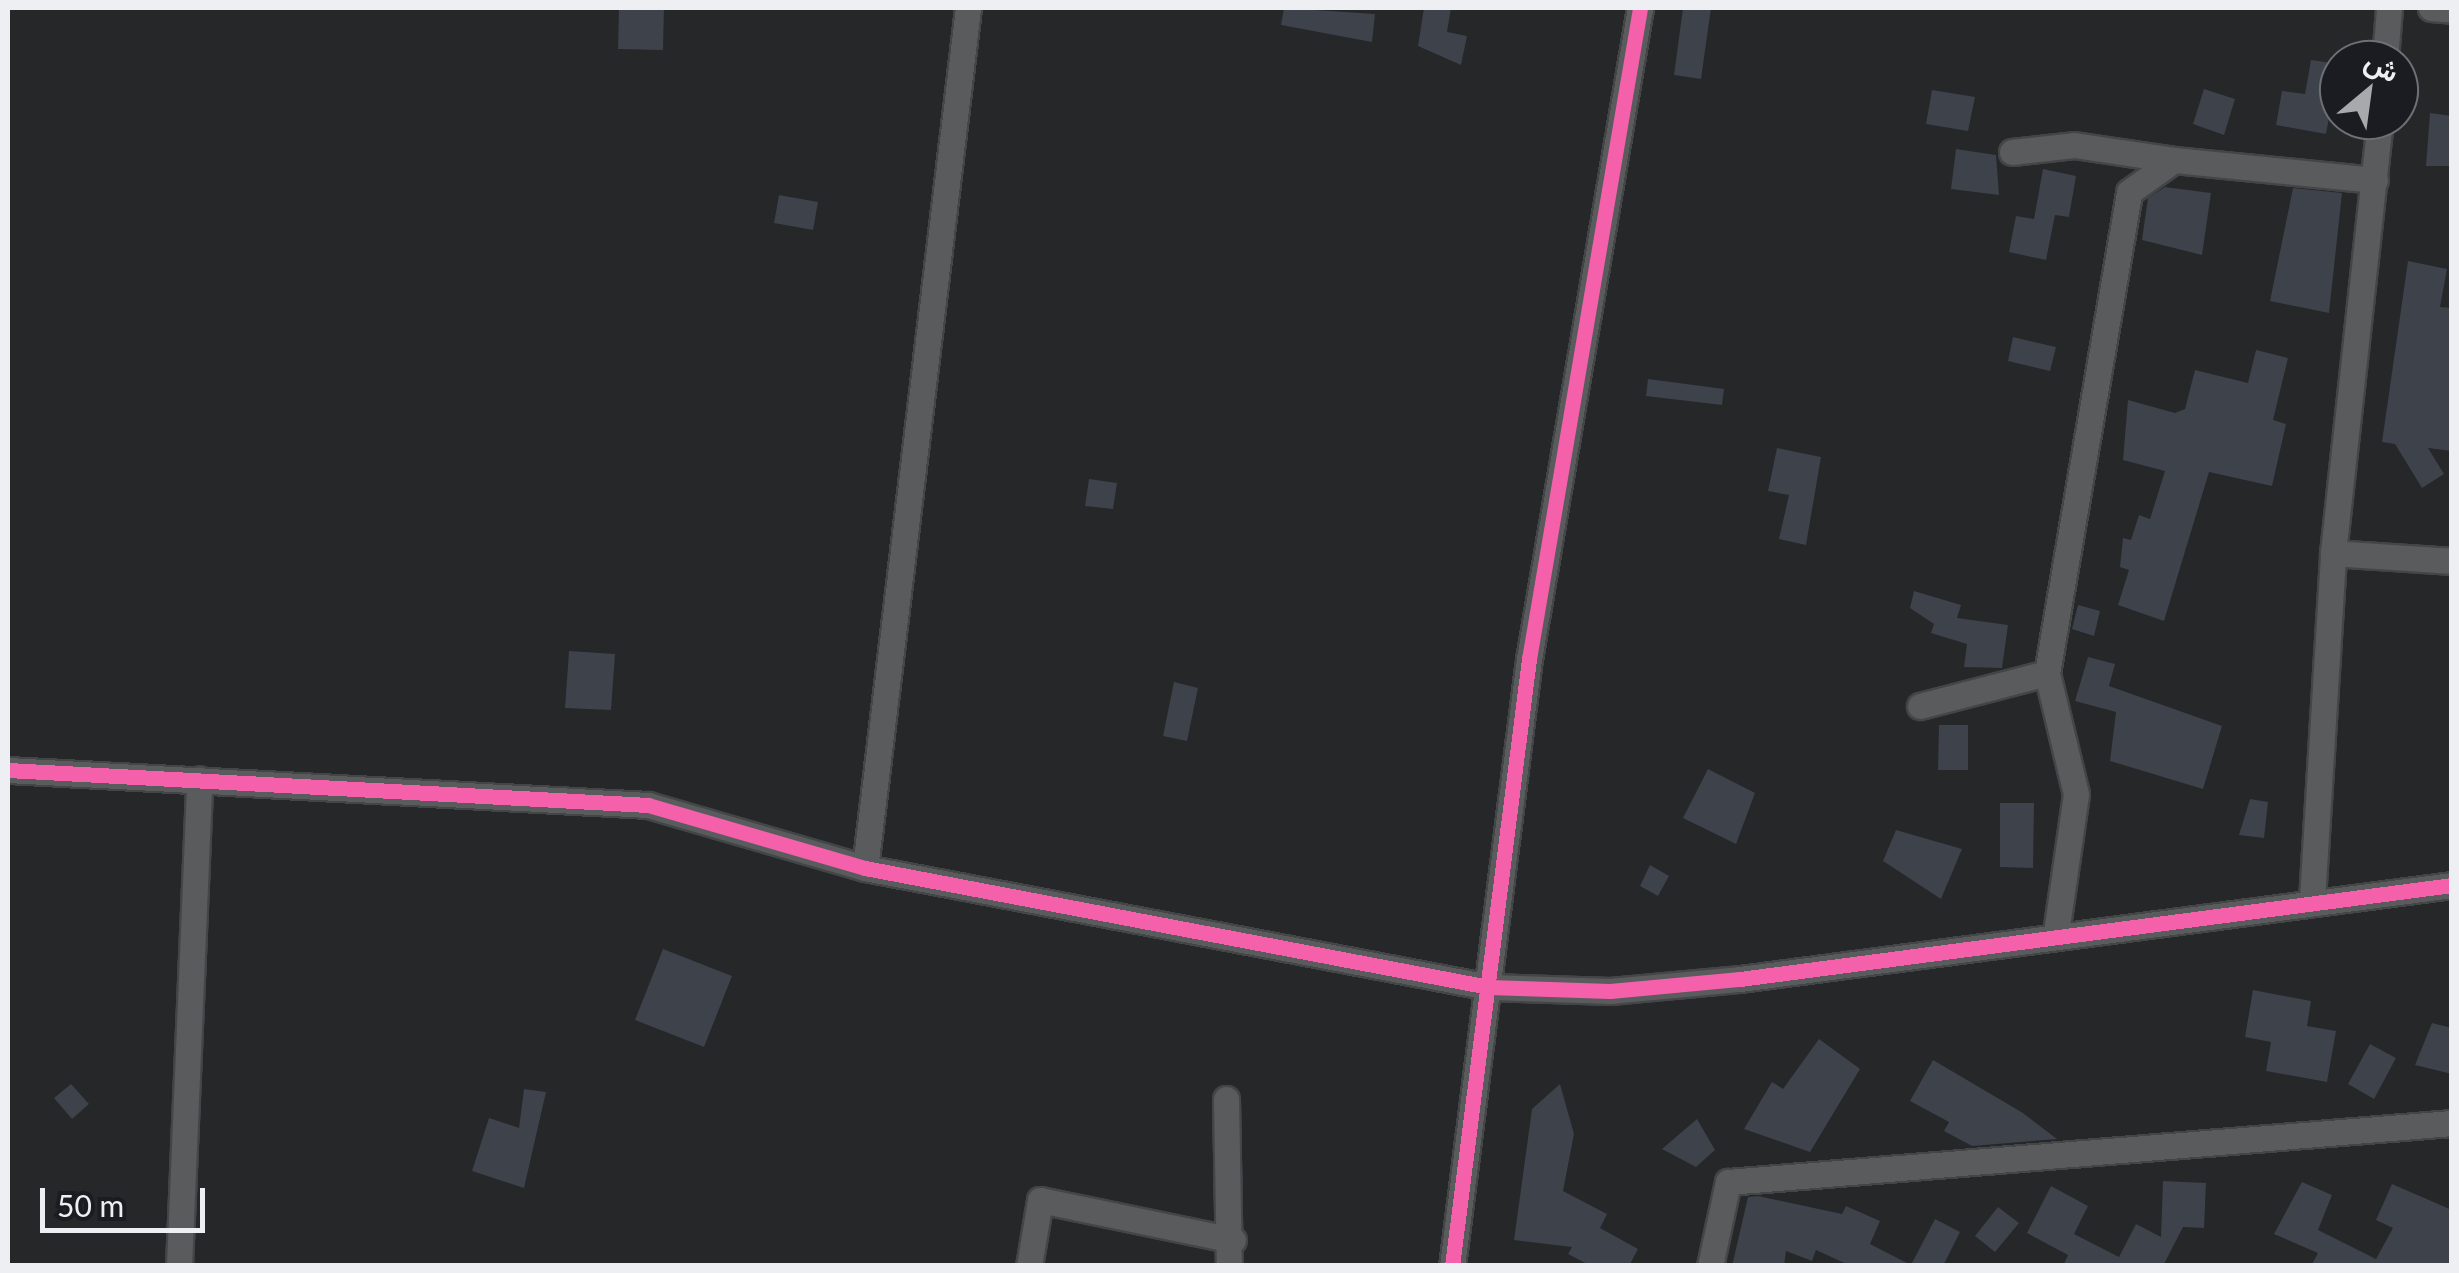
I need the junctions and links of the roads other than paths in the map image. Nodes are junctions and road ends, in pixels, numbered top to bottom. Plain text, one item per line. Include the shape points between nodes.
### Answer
1 (968, 8) edge
2 (1640, 8) edge
3 (2389, 8) edge
4 (2430, 8) edge
5 (2452, 10) edge
6 (2386, 40) edge
7 (2378, 140) edge
8 (2012, 152) dead end
9 (2174, 160) junction
10 (2374, 180) junction
11 (2333, 553) junction
12 (2452, 561) edge
13 (2047, 674) junction
14 (1920, 706) dead end
15 (8, 770) edge
16 (199, 779) junction
17 (865, 868) junction
18 (2452, 886) edge
19 (2312, 900) junction
20 (2056, 934) junction
21 (1489, 987) junction
22 (1226, 1099) dead end
23 (2452, 1123) edge
24 (1231, 1253) edge
25 (179, 1266) edge
26 (1030, 1266) edge
27 (1452, 1266) edge
28 (1710, 1266) edge

1 - 17 street
2 - 21 street via 1587,281
3 - 6 street
4 - 5 street
7 - 10 street
8 - 9 street via 2074,145
9 - 10 street
9 - 13 street via 2129,192
10 - 11 street
11 - 12 street
11 - 19 street
13 - 14 street
13 - 20 street via 2076,794
15 - 16 street
16 - 17 street via 648,805
16 - 25 street
17 - 21 street
18 - 19 street
19 - 20 street
20 - 21 street via 1722,981 1610,991
21 - 27 street
22 - 24 street
23 - 28 street via 1728,1182
24 - 26 street via 1040,1200

